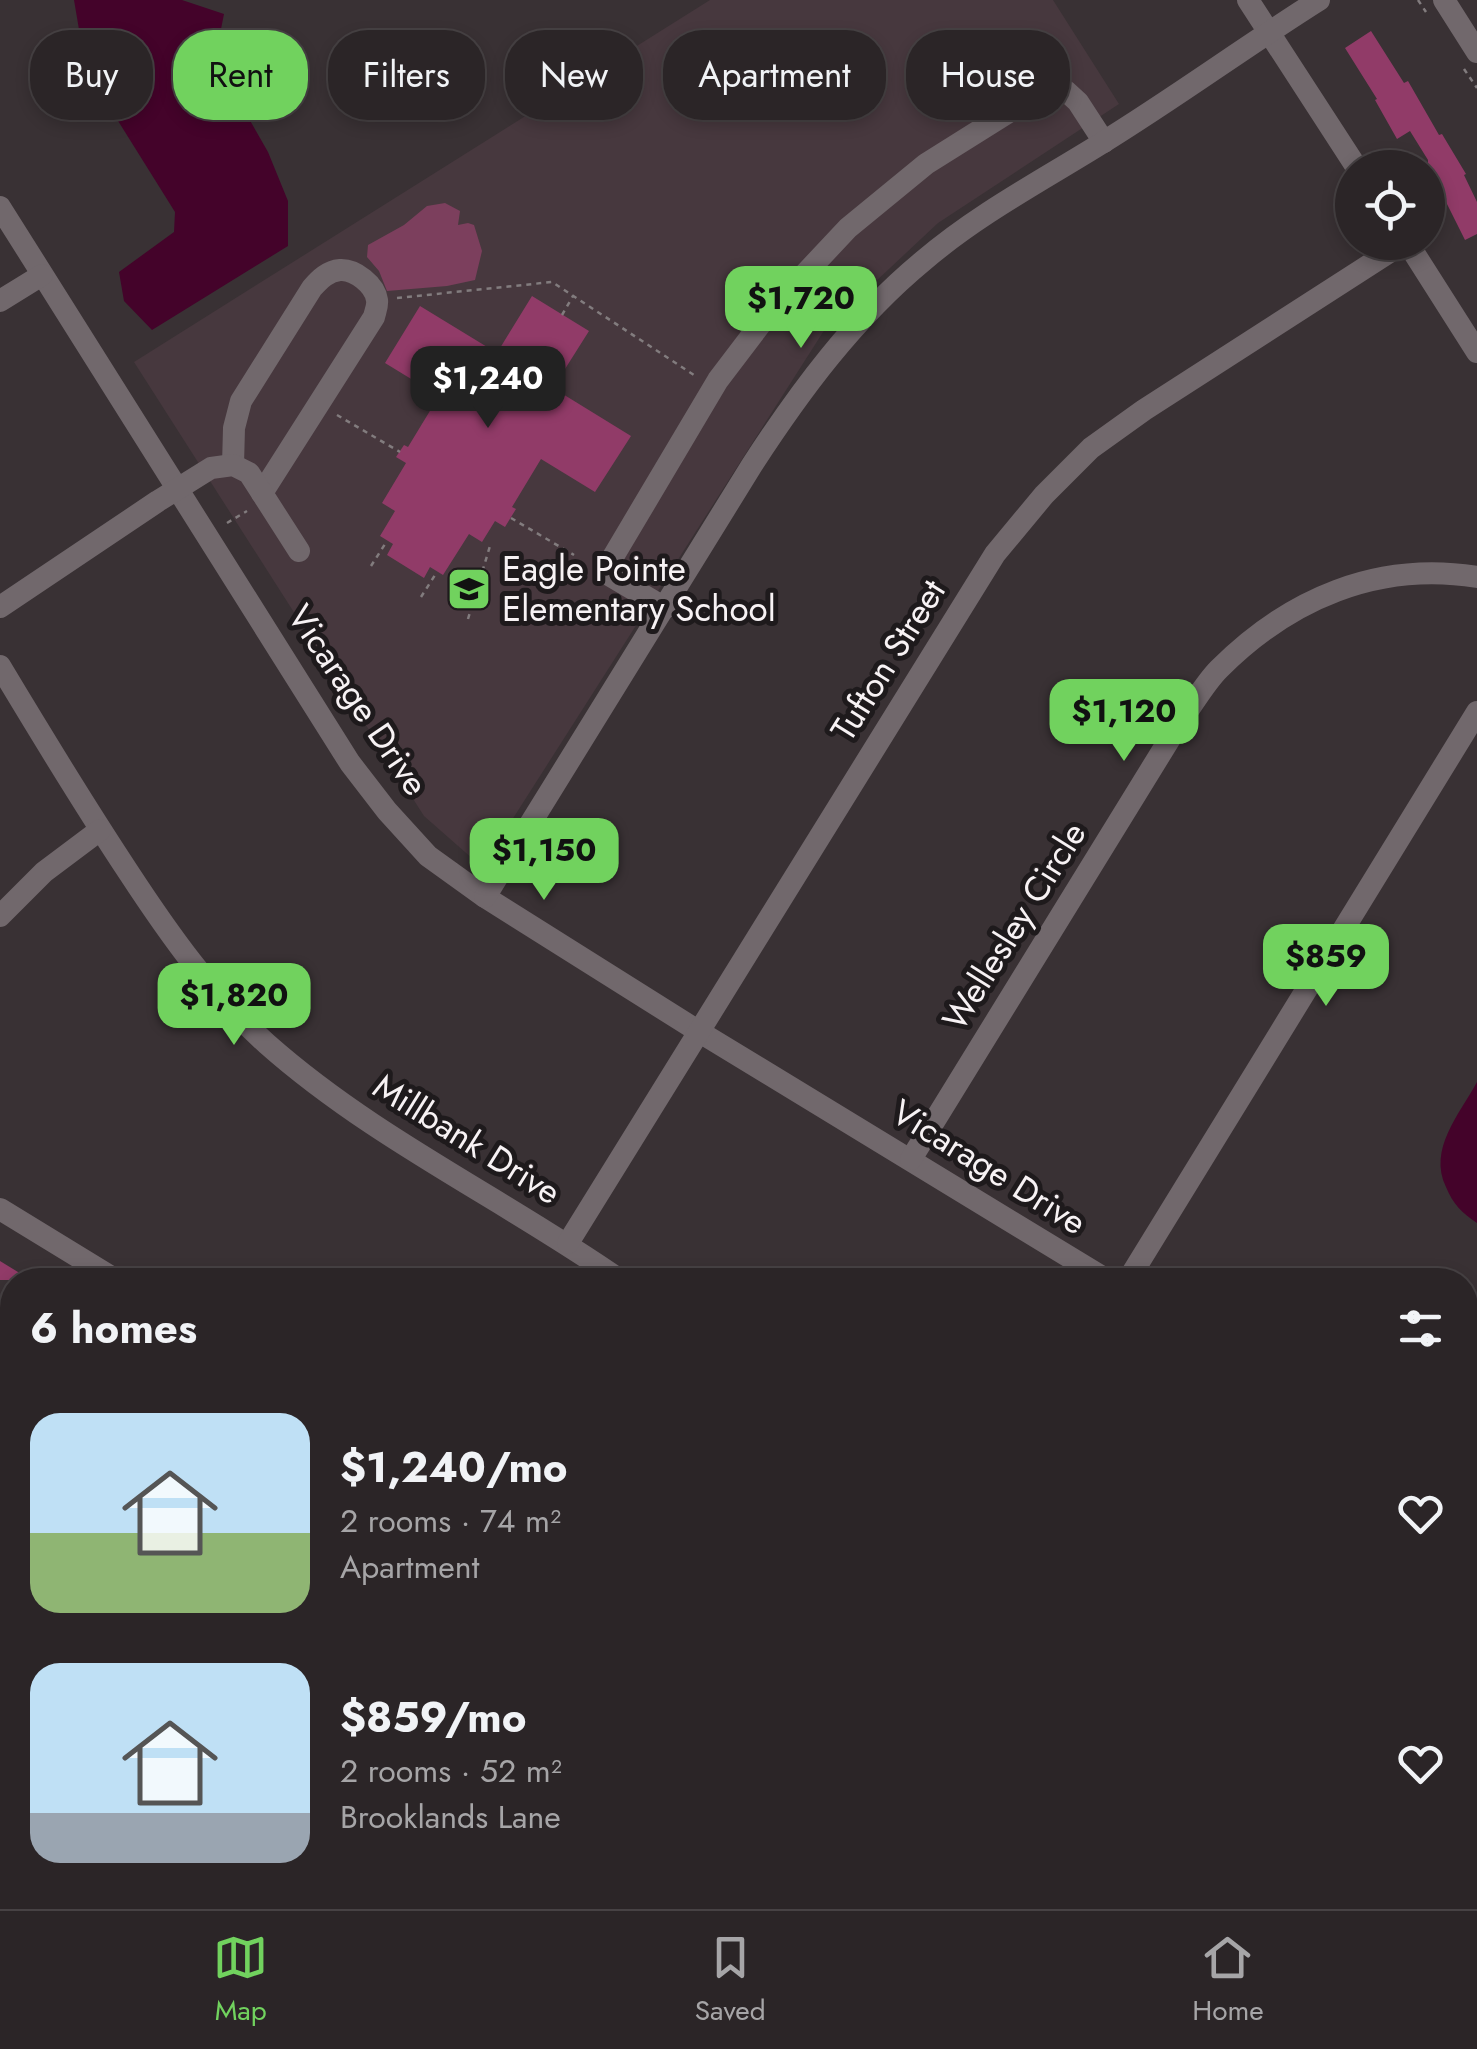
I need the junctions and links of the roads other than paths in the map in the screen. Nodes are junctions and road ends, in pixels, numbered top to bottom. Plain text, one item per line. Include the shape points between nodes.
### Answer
1 (1248, 0) edge
2 (1319, 0) edge
3 (1444, 0) edge
4 (1268, 32) junction
5 (1477, 52) edge
6 (1104, 142) junction
7 (1345, 150) edge
8 (0, 207) edge
9 (1378, 260) edge
10 (1418, 260) edge
11 (42, 274) junction
12 (0, 301) edge
13 (1477, 352) edge
14 (233, 465) junction
15 (178, 489) junction
16 (257, 500) junction
17 (300, 551) dead end
18 (1477, 576) edge
19 (0, 606) edge
20 (664, 608) junction
21 (0, 666) edge
22 (1477, 712) edge
23 (100, 830) junction
24 (485, 897) junction
25 (0, 916) edge
26 (698, 1031) junction
27 (911, 1159) junction
28 (0, 1208) edge
29 (568, 1244) junction
30 (97, 1268) edge
31 (603, 1268) edge
32 (1088, 1268) edge
33 (1135, 1268) edge

1 - 4 street
2 - 4 street
3 - 5 street
4 - 6 street
4 - 7 street
6 - 20 street via 988,212 922,261 858,324 795,399
6 - 20 street via 1078,102 1066,92 1044,90 926,164 848,228 772,309 718,380 604,572
8 - 11 street, Vicarage Drive
9 - 26 street, Tufton Street via 1144,410 1044,494 995,554
10 - 13 street
11 - 12 street
11 - 15 street, Vicarage Drive
14 - 15 street via 211,468
14 - 16 street via 249,473
14 - 16 street via 240,402 312,288 342,269 368,282 377,300 374,317
15 - 19 street
15 - 24 street, Vicarage Drive via 350,763 428,856
16 - 17 street
18 - 27 street, Wellesley Circle via 1391,574 1327,593 1261,631 1216,672
20 - 24 street
21 - 23 street, Millbank Drive
22 - 33 street
23 - 25 street
23 - 29 street, Millbank Drive via 164,928 264,1042 368,1121
24 - 26 street, Vicarage Drive
26 - 27 street, Vicarage Drive
26 - 29 street, Tufton Street
27 - 32 street, Vicarage Drive
28 - 30 street
29 - 31 street, Millbank Drive

